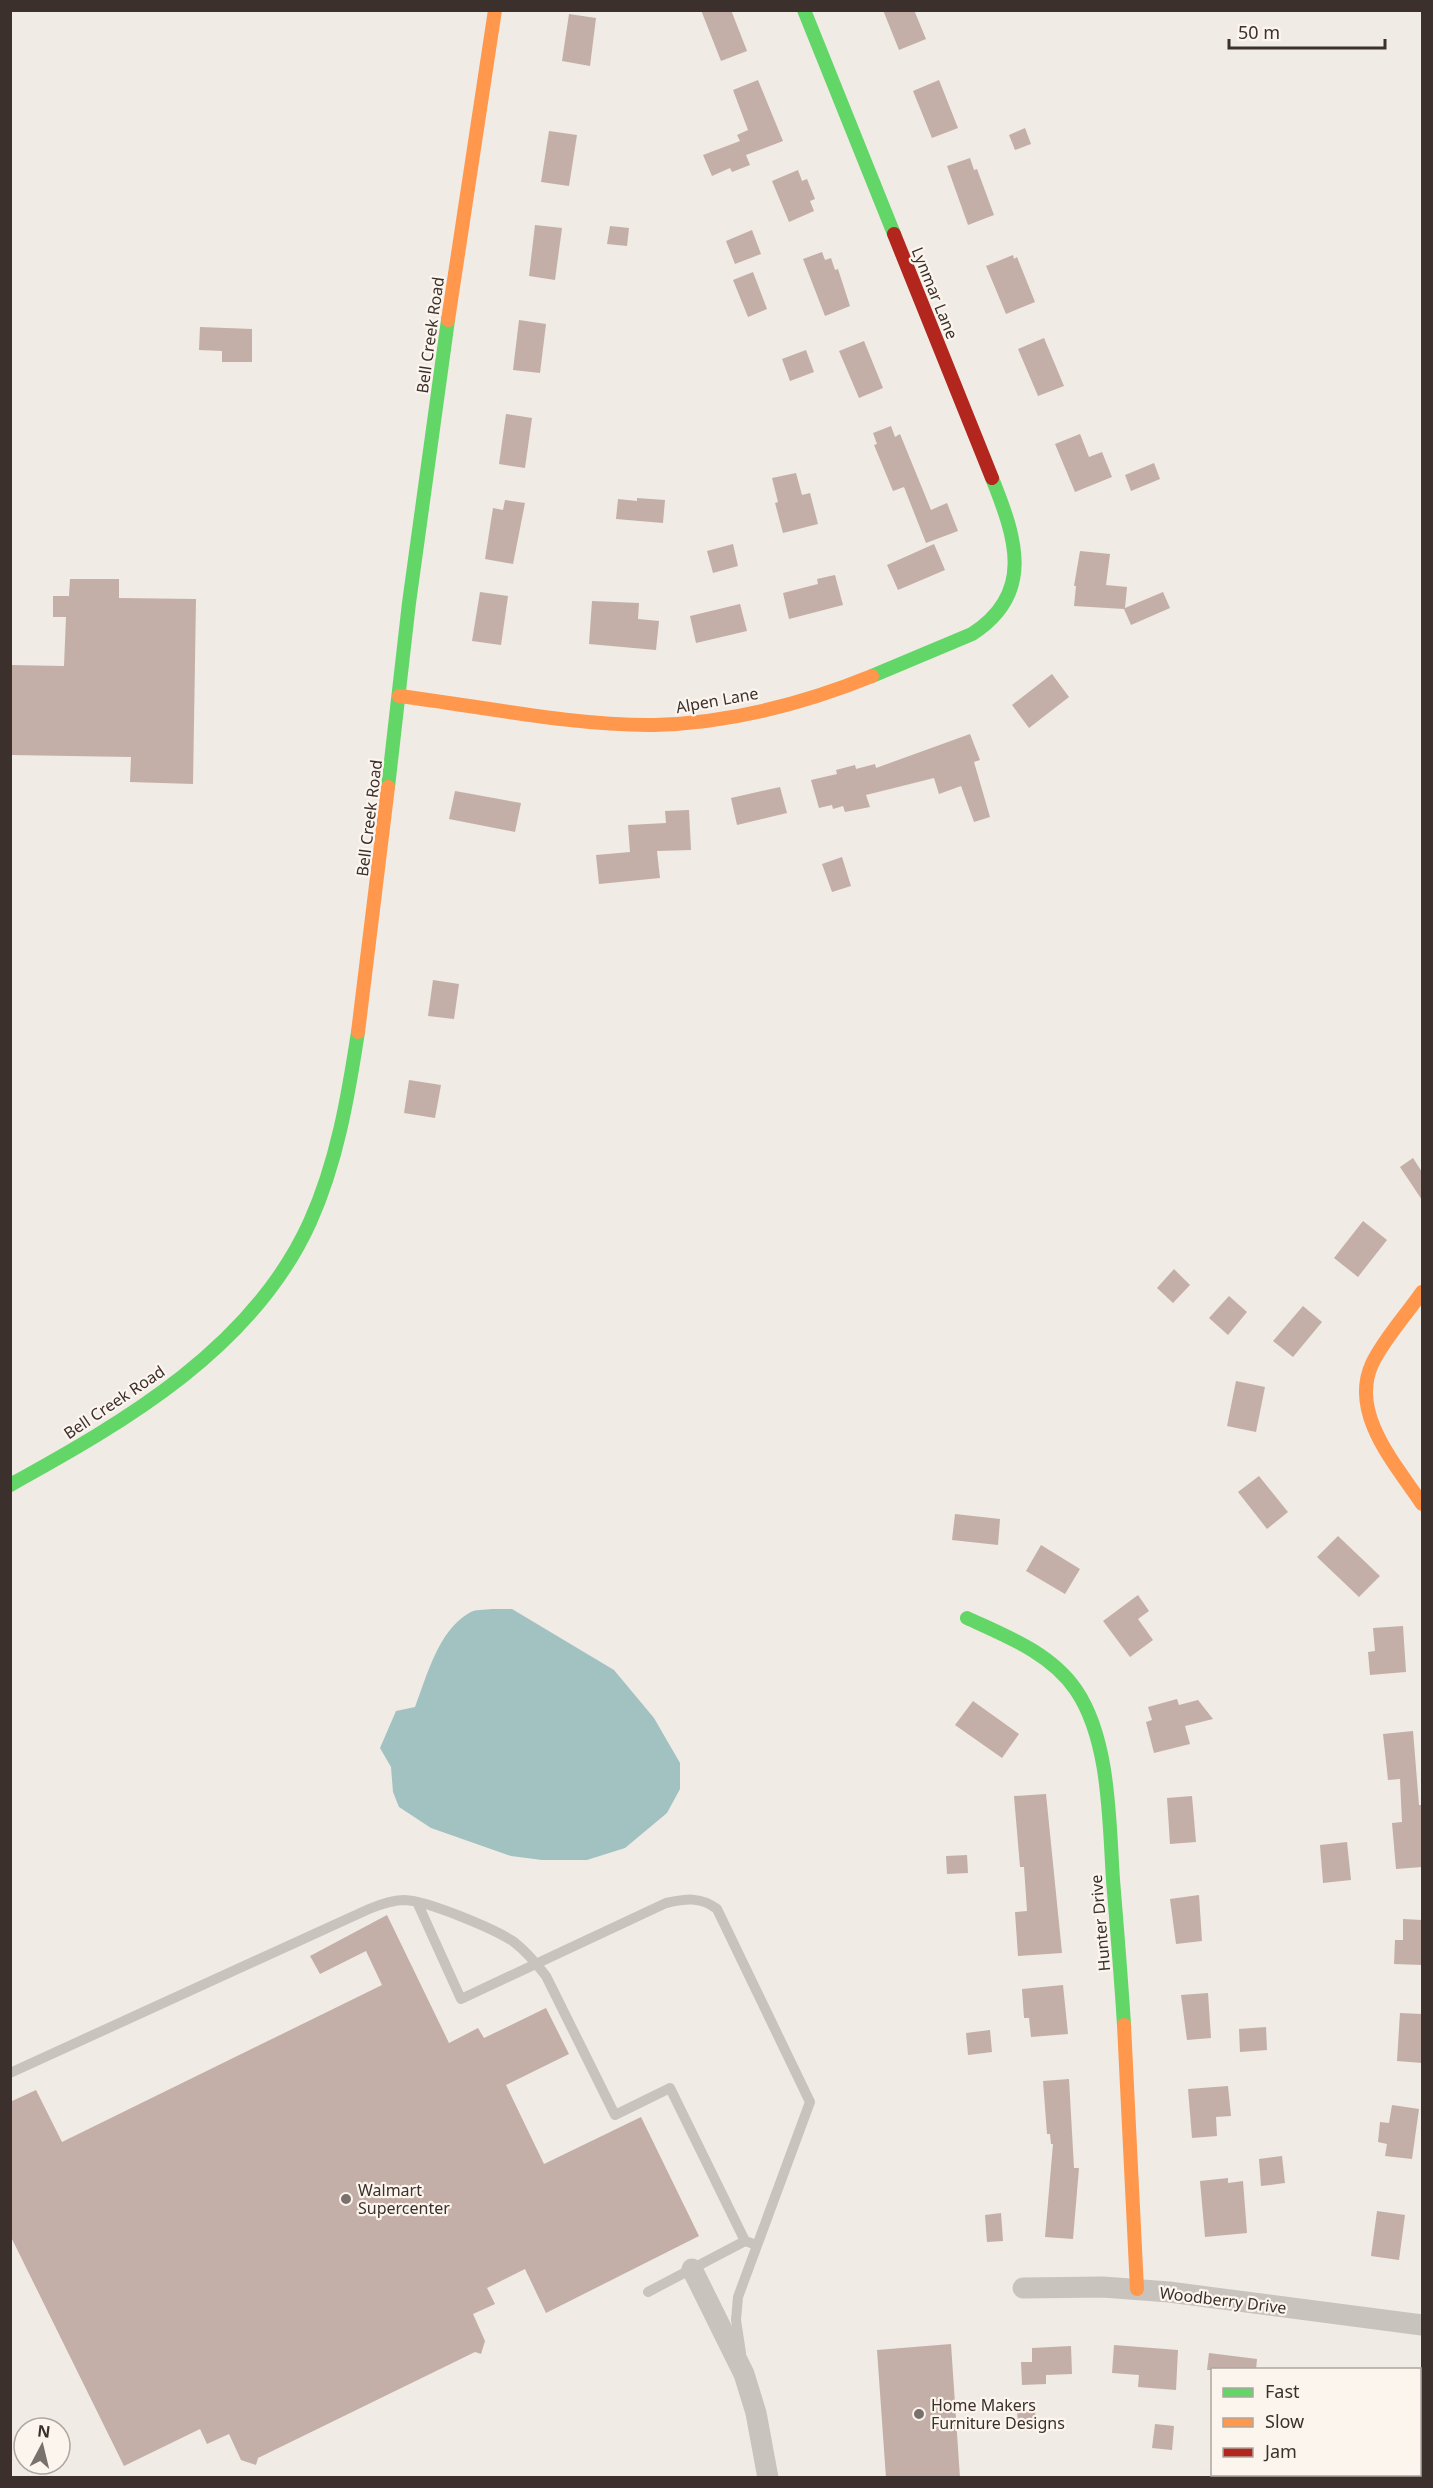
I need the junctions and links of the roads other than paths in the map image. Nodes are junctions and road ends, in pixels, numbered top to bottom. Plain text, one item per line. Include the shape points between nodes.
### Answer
1 (495, 10) edge
2 (804, 10) edge
3 (1011, 592) joint
4 (399, 696) junction
5 (1422, 1292) edge
6 (10, 1485) edge
7 (1422, 1504) edge
8 (967, 1618) dead end
9 (417, 1902) junction
10 (535, 1962) junction
11 (10, 2073) edge
12 (745, 2241) junction
13 (757, 2245) junction
14 (692, 2269) junction
15 (1023, 2288) dead end
16 (1137, 2289) junction
17 (648, 2292) dead end
18 (1422, 2325) edge
19 (744, 2374) junction
20 (768, 2478) edge

1 - 4 street, Bell Creek Road
2 - 3 street, Lynmar Lane via 1011,525 1017,569
3 - 4 street, Alpen Lane via 993,618 973,634 901,665 834,690 715,719 615,724
4 - 6 street, Bell Creek Road via 356,1044 336,1147 311,1224 265,1294 229,1335 188,1372 145,1406
5 - 7 street via 1372,1364 1366,1400 1382,1448
8 - 16 street, Hunter Drive via 1036,1652 1052,1665 1084,1706 1096,1746 1105,1796 1124,2016
9 - 10 lane via 492,1930
9 - 10 lane via 461,1999
9 - 11 lane via 385,1902
10 - 12 lane via 546,1976 615,2115 670,2088
10 - 13 lane via 666,1903 688,1898 706,1900 717,1909 810,2102
12 - 13 lane
12 - 14 lane
13 - 19 lane via 738,2297 736,2320
14 - 17 lane
14 - 19 street
15 - 16 street, Woodberry Drive
16 - 18 street, Woodberry Drive
19 - 20 street via 756,2412

